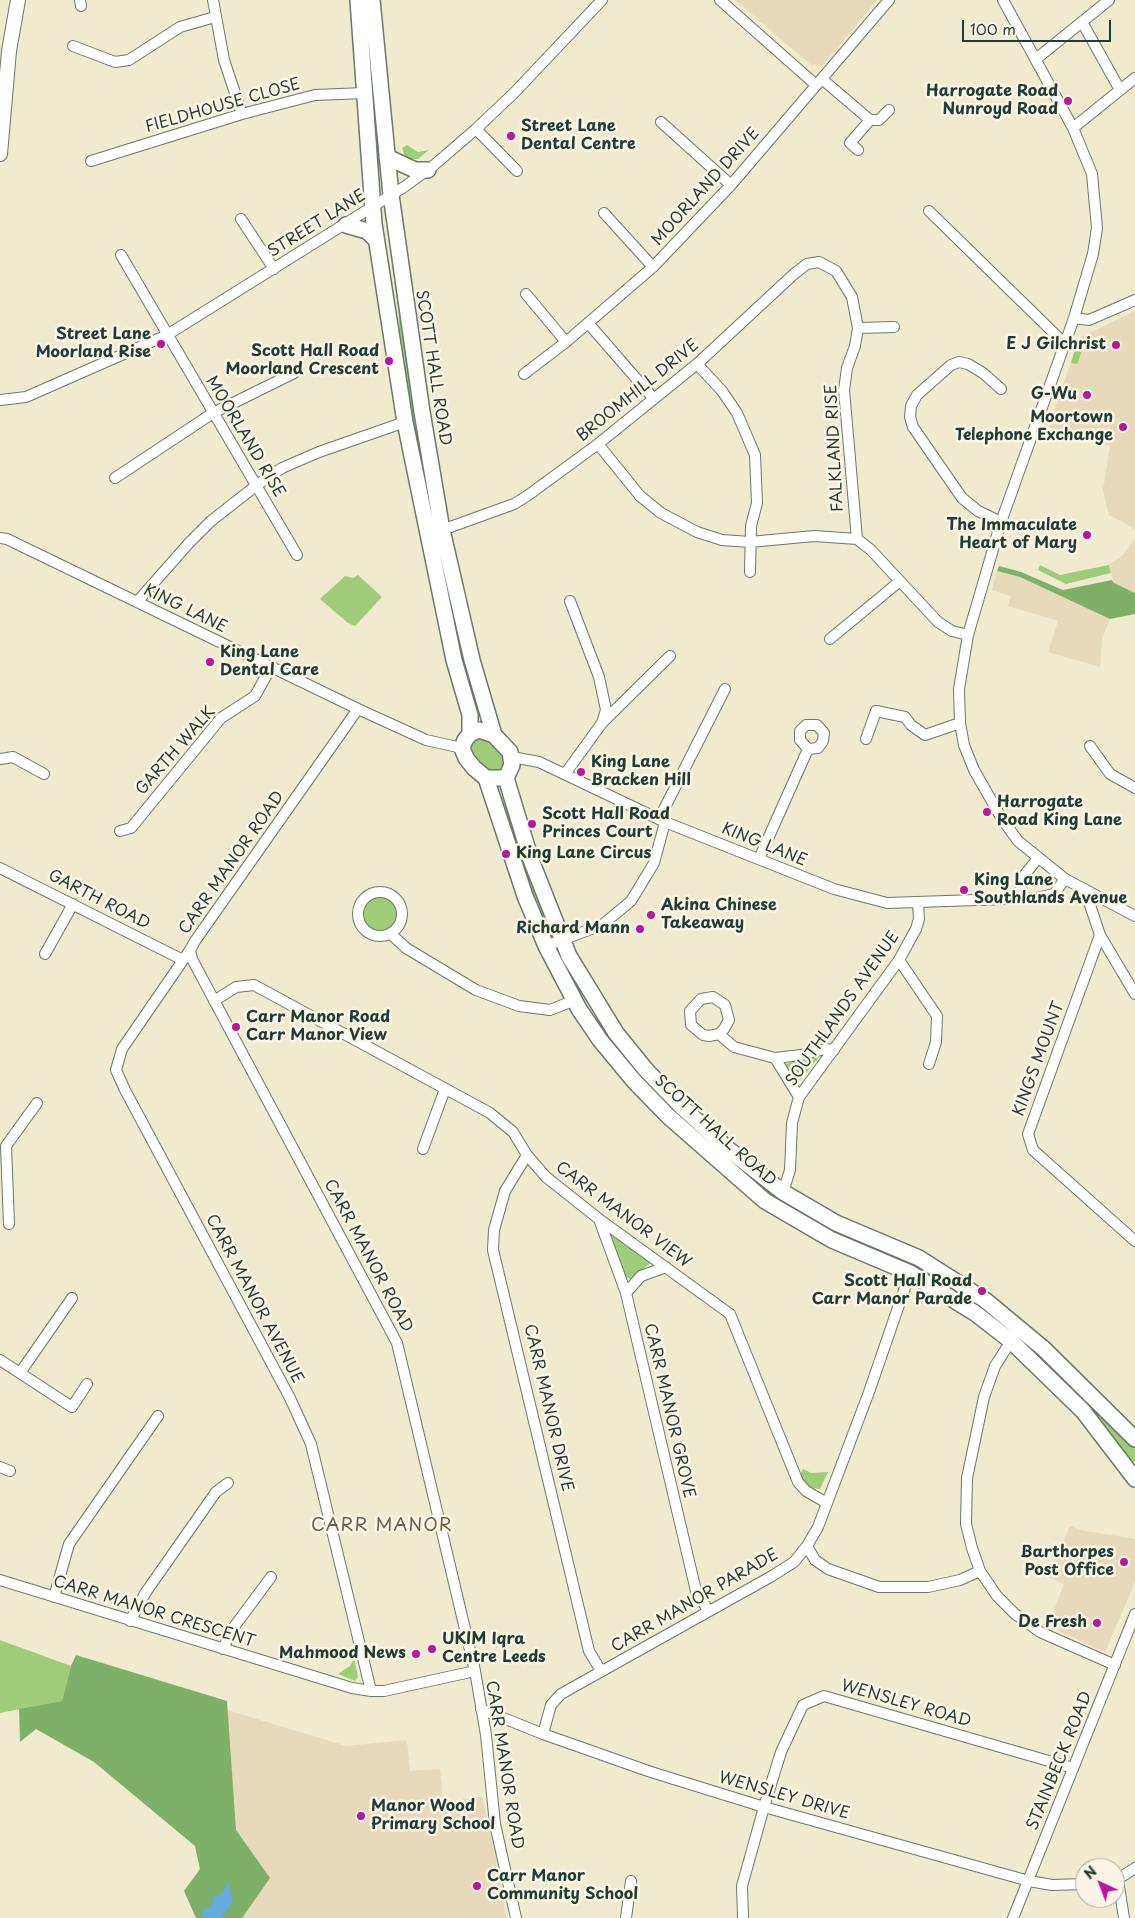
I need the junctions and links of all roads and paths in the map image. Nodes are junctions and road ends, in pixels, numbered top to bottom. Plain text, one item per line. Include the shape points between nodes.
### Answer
1 (18, 0) edge
2 (213, 0) edge
3 (358, 0) edge
4 (372, 0) edge
5 (602, 0) edge
6 (720, 0) edge
7 (889, 0) edge
8 (1003, 0) edge
9 (1109, 0) edge
10 (215, 17) junction
11 (1082, 22) junction
12 (73, 46) dead end
13 (1036, 59) junction
14 (1135, 78) edge
15 (819, 82) junction
16 (1120, 90) junction
17 (365, 93) junction
18 (889, 110) dead end
19 (242, 114) junction
20 (1, 115) edge
21 (870, 120) junction
22 (661, 122) dead end
23 (1073, 128) junction
24 (476, 129) junction
25 (858, 150) dead end
26 (0, 154) edge
27 (387, 157) junction
28 (91, 161) dead end
29 (428, 170) junction
30 (517, 171) dead end
31 (731, 185) junction
32 (391, 195) junction
33 (373, 207) junction
34 (929, 211) dead end
35 (604, 213) dead end
36 (241, 219) dead end
37 (346, 225) junction
38 (376, 240) junction
39 (121, 255) dead end
40 (653, 267) junction
41 (274, 269) junction
42 (836, 271) joint
43 (526, 294) dead end
44 (1135, 300) edge
45 (1074, 318) junction
46 (389, 322) junction
47 (588, 323) junction
48 (894, 327) dead end
49 (858, 328) junction
50 (167, 335) junction
51 (566, 342) junction
52 (1064, 343) junction
53 (697, 364) junction
54 (294, 373) dead end
55 (524, 374) dead end
56 (1001, 389) dead end
57 (654, 399) junction
58 (0, 400) edge
59 (213, 413) junction
60 (405, 422) junction
61 (598, 444) junction
62 (115, 478) dead end
63 (257, 485) junction
64 (1001, 522) junction
65 (442, 530) junction
66 (2, 538) edge
67 (856, 540) junction
68 (750, 542) junction
69 (297, 555) dead end
70 (750, 572) dead end
71 (900, 581) junction
72 (570, 601) dead end
73 (137, 602) junction
74 (968, 635) junction
75 (830, 639) dead end
76 (670, 656) dead end
77 (271, 668) junction
78 (725, 689) dead end
79 (358, 710) junction
80 (602, 723) junction
81 (960, 723) junction
82 (470, 734) junction
83 (494, 735) junction
84 (866, 739) dead end
85 (1090, 746) dead end
86 (462, 748) junction
87 (808, 749) dead end
88 (512, 757) junction
89 (0, 759) edge
90 (44, 774) dead end
91 (565, 774) junction
92 (486, 778) junction
93 (506, 778) junction
94 (1135, 788) edge
95 (662, 820) junction
96 (120, 831) dead end
97 (1038, 858) junction
98 (759, 859) junction
99 (0, 868) edge
100 (1065, 878) junction
101 (1085, 890) junction
102 (1018, 898) junction
103 (918, 903) junction
104 (73, 904) junction
105 (1135, 916) edge
106 (391, 934) junction
107 (1100, 935) junction
108 (561, 939) junction
109 (546, 946) junction
110 (190, 950) junction
111 (45, 954) dead end
112 (183, 960) junction
113 (899, 960) junction
114 (1135, 994) edge
115 (574, 1000) junction
116 (214, 1001) junction
117 (719, 1034) dead end
118 (834, 1050) junction
119 (775, 1058) junction
120 (929, 1064) dead end
121 (444, 1089) junction
122 (799, 1097) junction
123 (36, 1103) dead end
124 (3, 1146) edge
125 (423, 1149) dead end
126 (527, 1155) junction
127 (783, 1192) junction
128 (599, 1219) junction
129 (9, 1224) dead end
130 (1135, 1241) edge
131 (666, 1267) junction
132 (910, 1273) junction
133 (626, 1293) junction
134 (72, 1298) dead end
135 (1011, 1341) junction
136 (0, 1360) edge
137 (20, 1373) junction
138 (87, 1384) dead end
139 (158, 1416) dead end
140 (1135, 1439) edge
141 (1135, 1479) edge
142 (228, 1482) dead end
143 (828, 1503) junction
144 (807, 1546) junction
145 (980, 1571) junction
146 (271, 1577) dead end
147 (0, 1580) edge
148 (54, 1597) junction
149 (708, 1610) junction
150 (1135, 1614) edge
151 (130, 1621) junction
152 (223, 1649) junction
153 (1114, 1666) junction
154 (474, 1671) junction
155 (601, 1672) junction
156 (371, 1691) junction
157 (481, 1709) junction
158 (543, 1734) junction
159 (1073, 1768) junction
160 (764, 1807) junction
161 (1029, 1880) junction
162 (631, 1881) dead end
163 (1075, 1884) edge
164 (516, 1918) edge
165 (626, 1918) edge
166 (743, 1918) edge
167 (1013, 1918) edge

1 - 20 main road
2 - 10 street
3 - 17 highway
4 - 27 highway, SCOTT HALL ROAD
5 - 24 street, STREET LANE
6 - 15 street
7 - 15 street, MOORLAND DRIVE
8 - 13 street
9 - 11 street
10 - 12 street via 180,27 129,60 115,62
10 - 19 street via 224,60
11 - 13 street
11 - 16 street
13 - 23 street
14 - 16 street
15 - 21 street
15 - 31 street, MOORLAND DRIVE
16 - 23 street
17 - 19 street, FIELDHOUSE CLOSE via 315,95
17 - 33 highway
18 - 21 street via 879,120
19 - 28 street, FIELDHOUSE CLOSE
20 - 26 main road
21 - 25 street via 850,143
22 - 31 street
23 - 45 street via 1092,174 1097,228 1093,254
24 - 29 street, STREET LANE
24 - 30 street
27 - 29 highway via 415,170
27 - 32 highway, SCOTT HALL ROAD
29 - 32 street, STREET LANE
31 - 40 street, MOORLAND DRIVE
32 - 33 street, STREET LANE
32 - 46 highway via 384,204 383,213 390,277
32 - 65 highway, SCOTT HALL ROAD
33 - 37 street, STREET LANE
33 - 38 highway
34 - 52 street
35 - 40 street
36 - 41 street
37 - 38 highway via 367,231
37 - 41 street, STREET LANE
38 - 46 highway
39 - 50 street, MOORLAND RISE
40 - 47 street, MOORLAND DRIVE
41 - 50 street, STREET LANE
42 - 49 street, FALKLAND RISE via 852,297
42 - 53 street, BROOMHILL DRIVE via 819,262 807,264
43 - 51 street
44 - 45 street via 1089,320
45 - 52 street
46 - 60 highway
47 - 51 street, MOORLAND DRIVE
47 - 57 street
48 - 49 street
49 - 67 street, FALKLAND RISE via 844,390
50 - 58 street, STREET LANE via 26,397
50 - 59 street, MOORLAND RISE
51 - 55 street, MOORLAND DRIVE
52 - 64 street
53 - 57 street, BROOMHILL DRIVE
53 - 68 street via 737,412 754,455 757,503
54 - 59 street
56 - 64 street via 983,373 959,362 917,394 910,418 913,428 962,498 978,511
57 - 61 street, BROOMHILL DRIVE
59 - 62 street
59 - 63 street, MOORLAND RISE
60 - 63 street via 319,452 282,468
60 - 82 highway via 454,660 470,715
61 - 65 street, BROOMHILL DRIVE via 514,504
61 - 68 street via 640,496 661,513 697,532 722,540
63 - 69 street, MOORLAND RISE
63 - 73 street via 189,543
64 - 74 street
65 - 83 highway, SCOTT HALL ROAD via 472,660
66 - 73 street, KING LANE
67 - 68 street via 814,536
67 - 71 street via 871,550
68 - 70 street
71 - 74 street via 945,628
71 - 75 street
72 - 80 street via 604,694 606,710
73 - 77 street, KING LANE
74 - 81 street via 960,689
76 - 80 street
77 - 79 street, KING LANE
77 - 96 street, GARTH WALK via 255,696 221,718 131,828
78 - 95 street
79 - 86 street, KING LANE via 426,740
79 - 110 street, CARR MANOR ROAD
80 - 91 street
81 - 84 street via 925,735 905,717 876,711
81 - 97 street via 974,770 1010,830
82 - 83 highway via 479,730
82 - 86 highway
83 - 88 highway
85 - 94 street via 1110,774
86 - 92 highway via 474,768
87 - 98 street
88 - 91 street, KING LANE via 539,762
88 - 93 highway
89 - 90 street via 13,757
91 - 95 street, KING LANE
92 - 93 highway
92 - 109 highway, SCOTT HALL ROAD via 525,896
93 - 108 highway, SCOTT HALL ROAD via 531,860
95 - 98 street, KING LANE
95 - 108 street via 654,863 631,901 602,925
97 - 100 street
97 - 102 street via 1026,873
98 - 103 street, KING LANE via 834,889 887,903
99 - 104 street, GARTH ROAD
100 - 101 street
100 - 102 street, KING LANE via 1054,894
101 - 105 street
101 - 107 street
102 - 103 street, KING LANE
103 - 113 street, SOUTHLANDS AVENUE via 916,929
104 - 111 street
104 - 112 street, GARTH ROAD
106 - 106 street via 373,936 358,922 362,900 373,893 384,892 395,898 401,907 402,917
106 - 115 street via 406,948 476,990 519,1006 550,1010
107 - 114 street
107 - 130 street, KINGS MOUNT via 1028,1134 1033,1150
108 - 109 street
108 - 127 highway, SCOTT HALL ROAD via 594,999 646,1070 728,1149
109 - 115 highway, SCOTT HALL ROAD
110 - 112 street, CARR MANOR AVENUE
110 - 116 street, CARR MANOR ROAD
112 - 156 street, CARR MANOR AVENUE via 122,1049 116,1070 290,1398 311,1444
113 - 118 street, SOUTHLANDS AVENUE
113 - 120 street via 937,1016 936,1042
115 - 132 highway, SCOTT HALL ROAD via 600,1040 641,1088 765,1201 832,1240
116 - 121 street, CARR MANOR VIEW via 236,986 254,985
116 - 154 street, CARR MANOR ROAD via 398,1343
117 - 119 street via 734,1047
118 - 119 street
118 - 122 street, SOUTHLANDS AVENUE
119 - 122 street
121 - 125 street
121 - 126 street, CARR MANOR VIEW via 490,1113 513,1132
122 - 127 street, SOUTHLANDS AVENUE via 792,1122 790,1170
123 - 124 street
124 - 129 street
126 - 128 street, CARR MANOR VIEW via 546,1177
126 - 155 street, CARR MANOR DRIVE via 506,1191 494,1230 494,1250 590,1651
127 - 140 highway, SCOTT HALL ROAD via 836,1223 919,1258 985,1300 1044,1349
128 - 131 street, CARR MANOR VIEW
128 - 133 street, CARR MANOR GROVE
131 - 133 street via 640,1276
131 - 143 street, CARR MANOR VIEW via 730,1314 798,1482 806,1491
132 - 135 highway, SCOTT HALL ROAD via 960,1303
132 - 143 street, CARR MANOR PARADE
133 - 149 street, CARR MANOR GROVE via 696,1590
134 - 137 street
135 - 141 highway, SCOTT HALL ROAD via 1083,1412
135 - 145 street via 995,1366 984,1398 967,1478 966,1524
136 - 137 street
137 - 138 street via 72,1407
139 - 148 street via 69,1544
142 - 151 street via 216,1492 146,1592
143 - 144 street, CARR MANOR PARADE
144 - 145 street via 815,1560 828,1569 879,1586 928,1587 960,1580
144 - 149 street, CARR MANOR PARADE via 786,1566
145 - 153 street via 996,1596 1040,1632
146 - 152 street via 231,1631
147 - 148 street, CARR MANOR CRESCENT
148 - 151 street, CARR MANOR CRESCENT
149 - 155 street, CARR MANOR PARADE
150 - 153 street, STAINBECK ROAD
151 - 152 street, CARR MANOR CRESCENT
152 - 156 street, CARR MANOR CRESCENT
153 - 159 street, STAINBECK ROAD
154 - 156 street, CARR MANOR CRESCENT
154 - 157 street, CARR MANOR ROAD
155 - 158 street, CARR MANOR PARADE via 561,1694 551,1705
157 - 158 street, WENSLEY DRIVE
157 - 164 street, CARR MANOR ROAD via 495,1824
158 - 160 street, WENSLEY DRIVE
159 - 160 street, WENSLEY ROAD via 824,1696 803,1705 792,1723
159 - 161 street, STAINBECK ROAD
160 - 161 street, WENSLEY DRIVE
160 - 166 street, WENSLEY ROAD via 742,1886
161 - 163 street, WENSLEY DRIVE
161 - 167 street, STAINBECK ROAD
162 - 165 street

